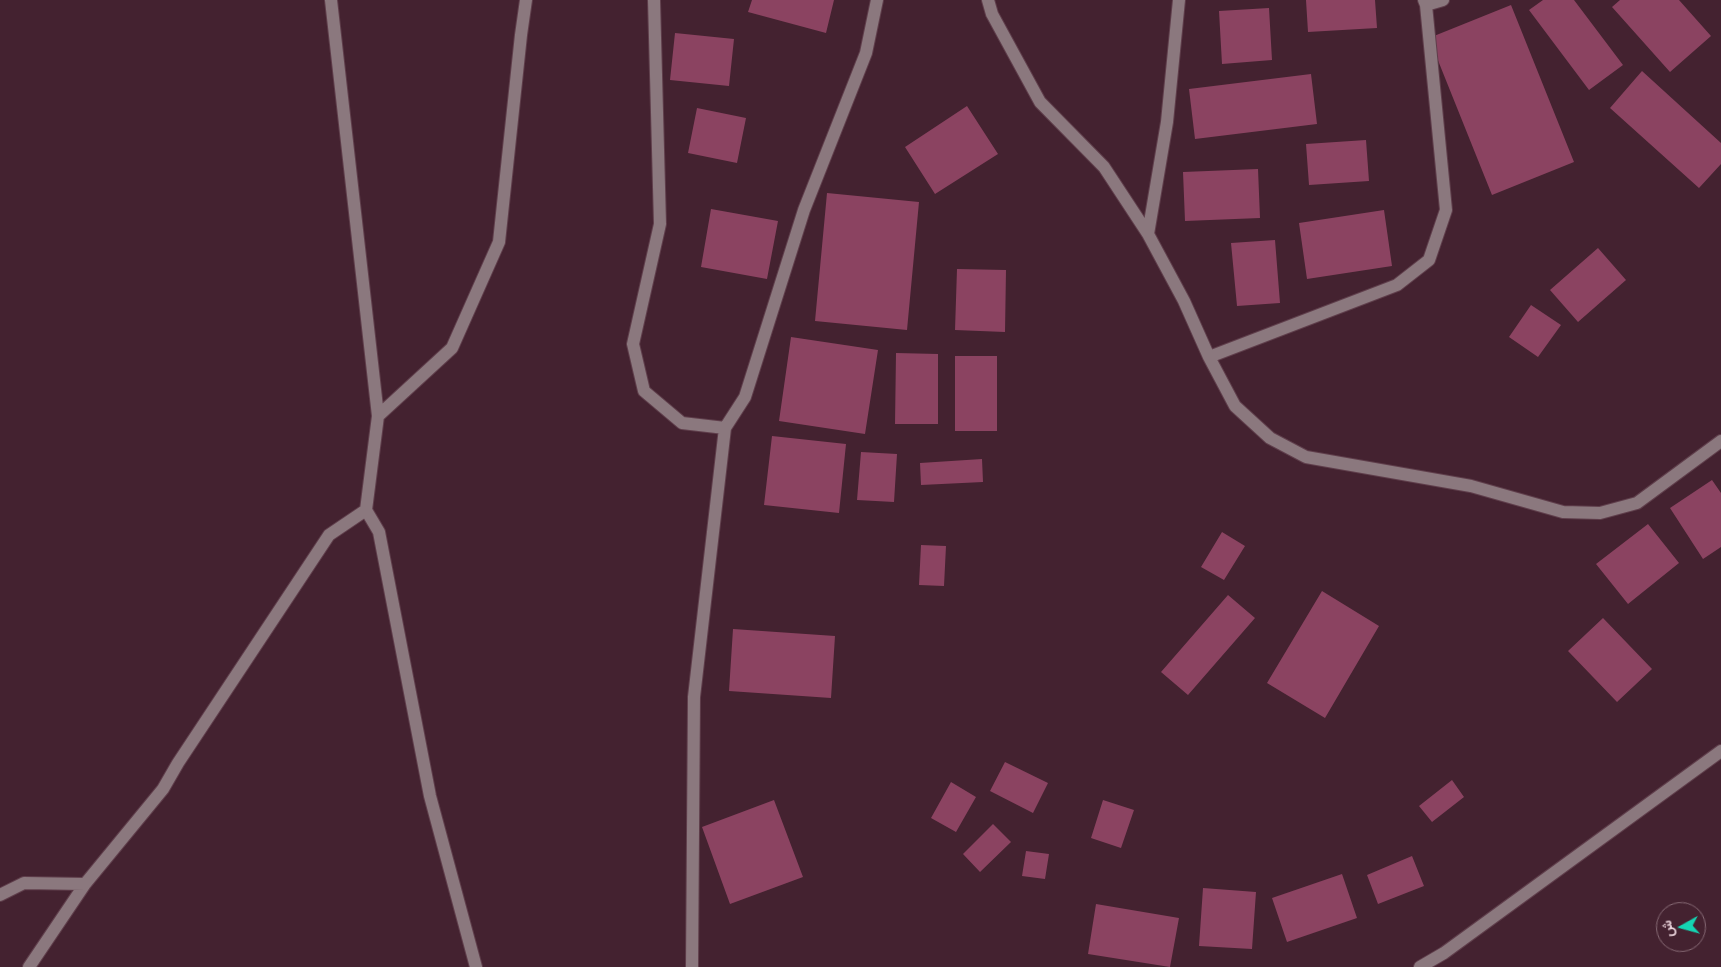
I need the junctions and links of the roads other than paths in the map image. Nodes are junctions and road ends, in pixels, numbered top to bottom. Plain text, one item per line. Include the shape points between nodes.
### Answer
1 (331, 0) edge
2 (526, 0) edge
3 (654, 0) edge
4 (877, 0) edge
5 (988, 0) edge
6 (1180, 0) edge
7 (1443, 0) edge
8 (1425, 3) edge
9 (1148, 234) junction
10 (1209, 357) junction
11 (378, 416) junction
12 (725, 428) junction
13 (1721, 441) edge
14 (366, 510) junction
15 (1721, 751) edge
16 (85, 884) junction
17 (0, 895) edge
18 (29, 967) edge
19 (476, 967) edge
20 (692, 967) edge
21 (1420, 967) edge

1 - 11 street
2 - 11 street via 499,242 452,348
3 - 12 street via 660,224 633,344 644,391 682,423
4 - 12 street via 866,53 804,210 745,397
5 - 9 street via 992,14 1040,102 1104,167
6 - 9 street via 1167,122
7 - 8 street
8 - 10 street via 1446,210 1429,260 1398,285
9 - 10 street
10 - 13 street via 1235,406 1270,438 1306,457 1471,486 1562,512 1600,513 1637,503
11 - 14 street
12 - 20 street via 694,698
14 - 16 street via 329,535 163,789
14 - 19 street via 379,532 430,796
15 - 21 street via 1444,953
16 - 17 street via 24,883
16 - 18 street

